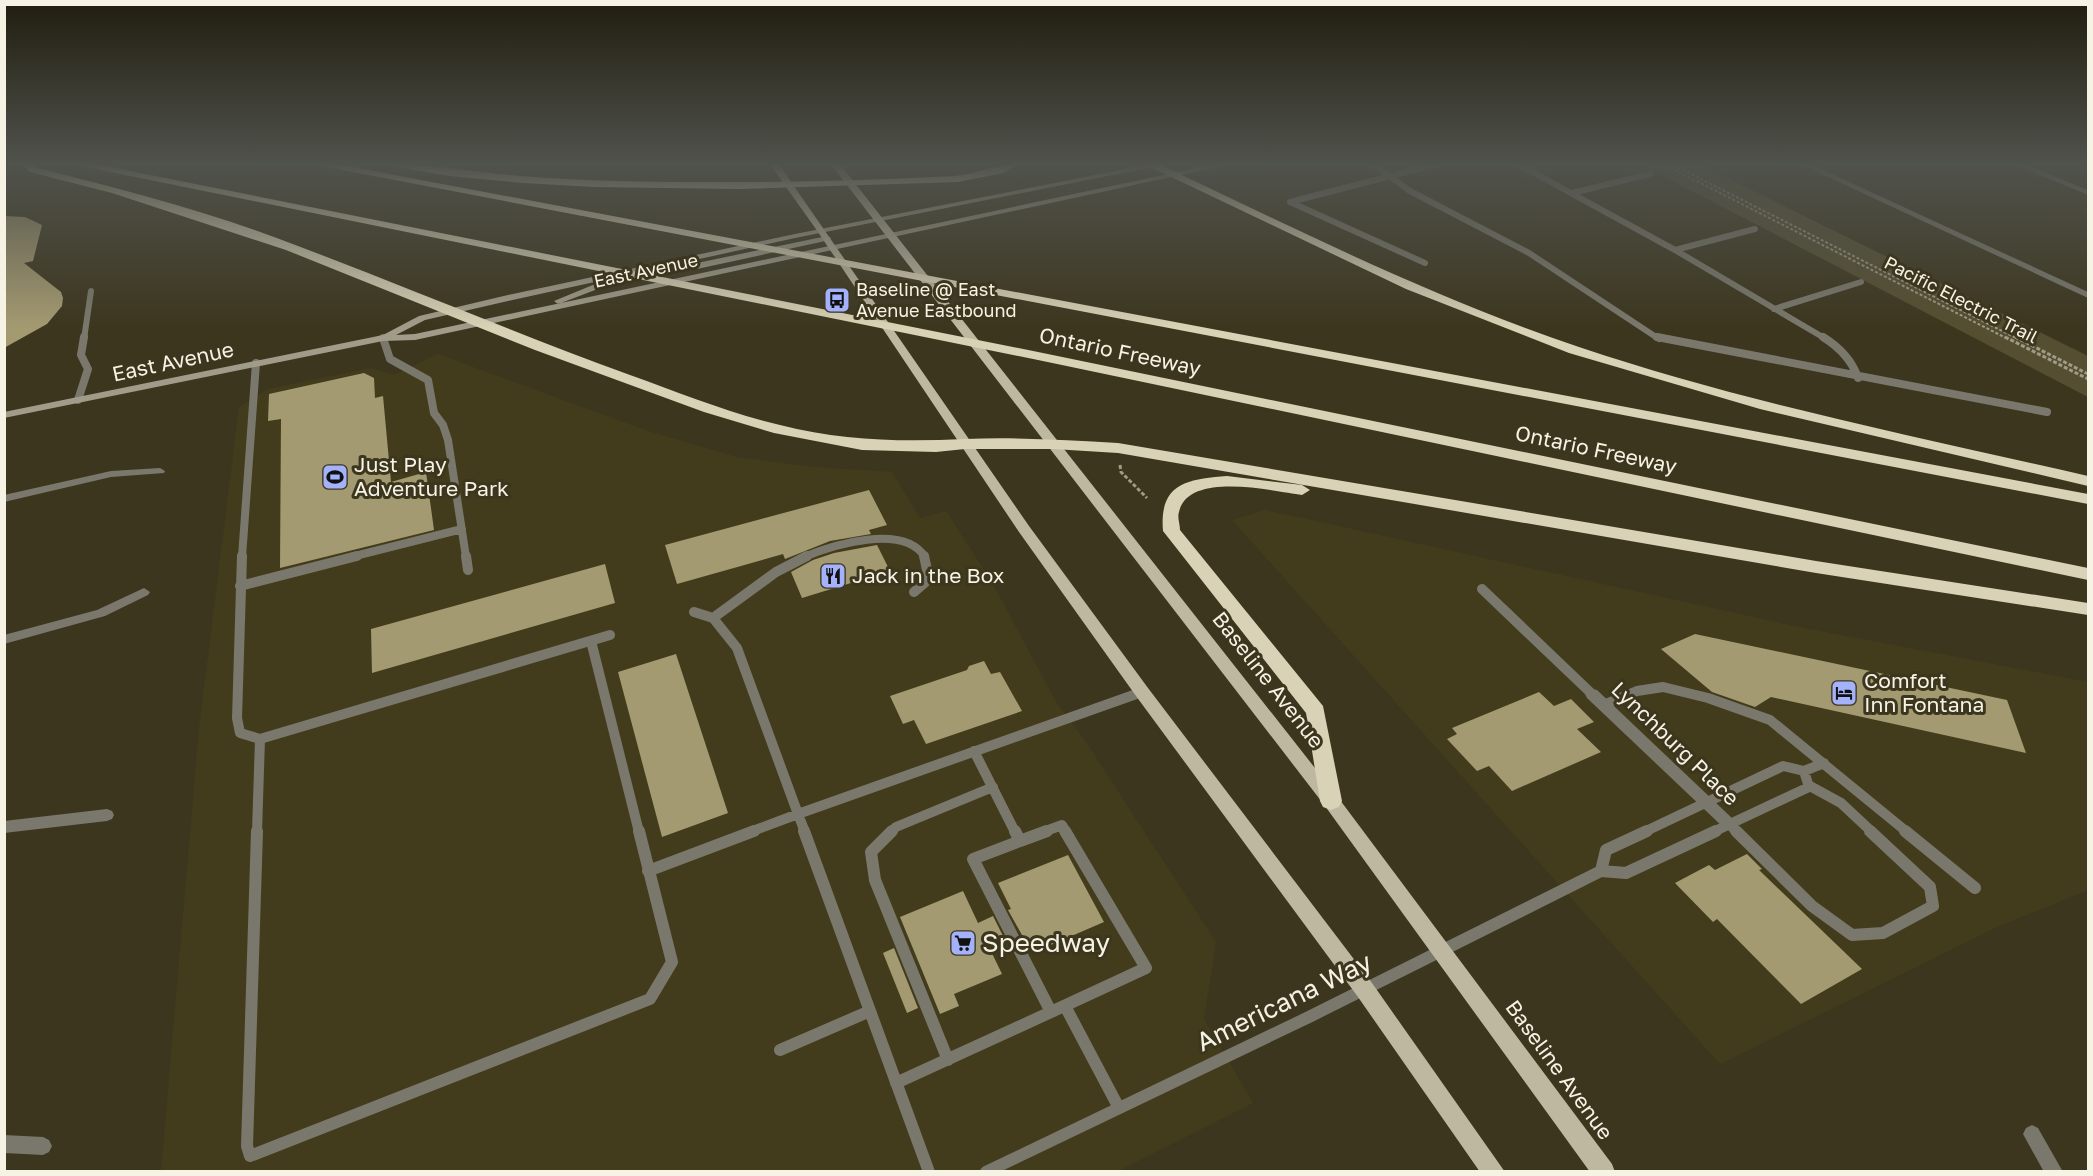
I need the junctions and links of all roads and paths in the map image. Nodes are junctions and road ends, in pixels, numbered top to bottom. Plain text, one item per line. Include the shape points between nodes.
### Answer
1 (200, 218) edge
2 (340, 218) edge
3 (595, 218) edge
4 (813, 218) edge
5 (875, 218) edge
6 (928, 218) edge
7 (938, 218) edge
8 (1261, 218) edge
9 (1325, 218) edge
10 (1464, 218) edge
11 (1617, 218) edge
12 (1768, 218) edge
13 (1776, 218) edge
14 (1919, 218) edge
15 (883, 228) junction
16 (1755, 229) dead end
17 (828, 239) junction
18 (1675, 250) junction
19 (1425, 263) dead end
20 (1861, 282) dead end
21 (91, 291) dead end
22 (2088, 295) edge
23 (1774, 309) junction
24 (383, 338) junction
25 (256, 363) junction
26 (2088, 375) edge
27 (1858, 378) junction
28 (2088, 379) edge
29 (78, 400) junction
30 (2047, 412) dead end
31 (4, 415) edge
32 (965, 444) junction
33 (1053, 444) junction
34 (1120, 462) dead end
35 (160, 471) dead end
36 (2088, 481) edge
37 (1147, 498) dead end
38 (4, 499) edge
39 (2088, 499) edge
40 (1486, 511) junction
41 (462, 529) junction
42 (468, 570) dead end
43 (2088, 574) edge
44 (240, 586) junction
45 (1482, 590) dead end
46 (144, 592) dead end
47 (914, 592) dead end
48 (2088, 609) edge
49 (694, 612) dead end
50 (713, 618) junction
51 (610, 635) dead end
52 (4, 640) edge
53 (591, 641) junction
54 (1142, 692) junction
55 (1592, 694) joint
56 (1603, 705) junction
57 (260, 740) junction
58 (974, 751) junction
59 (1824, 763) junction
60 (1804, 771) junction
61 (1808, 785) junction
62 (993, 787) junction
63 (1331, 801) junction
64 (1706, 803) junction
65 (798, 814) junction
66 (107, 815) dead end
67 (1729, 824) junction
68 (4, 827) edge
69 (1020, 841) junction
70 (648, 870) junction
71 (1601, 872) junction
72 (1975, 888) dead end
73 (1442, 950) junction
74 (1365, 990) junction
75 (1065, 1006) junction
76 (870, 1011) junction
77 (1051, 1012) junction
78 (780, 1050) dead end
79 (948, 1060) junction
80 (896, 1083) junction
81 (1119, 1108) junction
82 (2032, 1134) dead end
83 (4, 1144) edge
84 (43, 1146) dead end
85 (929, 1172) edge
86 (986, 1172) edge
87 (1494, 1172) edge
88 (1604, 1172) edge
89 (2054, 1172) edge

1 - 32 highway via 290,247 540,347 709,409 779,430 862,444
2 - 43 highway, Ontario Freeway via 1038,356
3 - 39 highway, Ontario Freeway
4 - 17 main road
5 - 15 main road, Baseline Avenue
6 - 15 main road, East Avenue
7 - 15 main road, East Avenue
8 - 36 highway via 1414,290 1574,350 1739,399
9 - 19 lane
10 - 27 lane via 1512,242 1660,339
11 - 18 lane
12 - 28 path, Pacific Electric Trail
13 - 26 path, Pacific Electric Trail
14 - 22 street
15 - 17 main road, East Avenue
15 - 17 main road, East Avenue
15 - 33 main road, Baseline Avenue
16 - 18 lane
17 - 24 main road, East Avenue via 596,286 526,313 415,337
17 - 24 main road, East Avenue via 422,318
17 - 32 main road
18 - 23 lane
20 - 23 lane
21 - 29 lane via 81,355 88,369
23 - 27 lane via 1844,352
24 - 25 main road, East Avenue
24 - 41 lane via 390,359 428,380 434,413 448,440
25 - 29 main road, East Avenue
25 - 44 lane
27 - 30 lane
29 - 31 main road, East Avenue
32 - 33 highway
32 - 54 main road
33 - 40 highway via 1118,448
33 - 63 main road, Baseline Avenue
34 - 37 path via 1121,472
35 - 38 street via 111,474
40 - 48 highway
40 - 63 highway via 1444,513 1230,480 1195,484 1175,498 1170,512 1172,531 1316,711
41 - 42 lane
41 - 44 lane
44 - 57 lane via 237,718 240,733
45 - 55 lane
46 - 52 street via 101,613
47 - 50 lane via 929,579 921,552 897,538 878,537 795,561
49 - 50 lane
50 - 65 lane via 737,648
51 - 53 lane
53 - 57 lane
53 - 70 lane
54 - 58 lane
54 - 74 main road
55 - 56 street, Lynchburg Place
56 - 59 lane via 1637,691 1663,687 1708,698 1770,720
56 - 64 street, Lynchburg Place
57 - 70 lane via 247,1146 250,1156 650,999 672,962
58 - 62 lane
58 - 65 lane
59 - 60 lane
59 - 72 lane
60 - 61 lane
60 - 64 lane via 1783,766
61 - 67 lane, Americana Way
61 - 67 lane via 1841,803 1930,887 1933,906 1883,933 1852,935 1812,906
62 - 69 lane
62 - 79 lane via 896,827 871,852 875,880
63 - 73 main road, Baseline Avenue
64 - 67 street, Lynchburg Place
64 - 71 lane via 1606,850
65 - 70 lane
65 - 76 lane
66 - 68 street
67 - 71 lane, Americana Way via 1626,873
69 - 75 lane via 1062,825 1146,968
69 - 77 lane via 973,859
71 - 73 lane, Americana Way
73 - 74 lane, Americana Way
73 - 88 main road, Baseline Avenue
74 - 81 lane, Americana Way
74 - 87 main road
75 - 77 lane
75 - 81 lane
76 - 78 lane
76 - 80 lane
77 - 79 lane
79 - 80 lane
80 - 85 lane
81 - 86 lane, Americana Way
82 - 89 street
83 - 84 street

